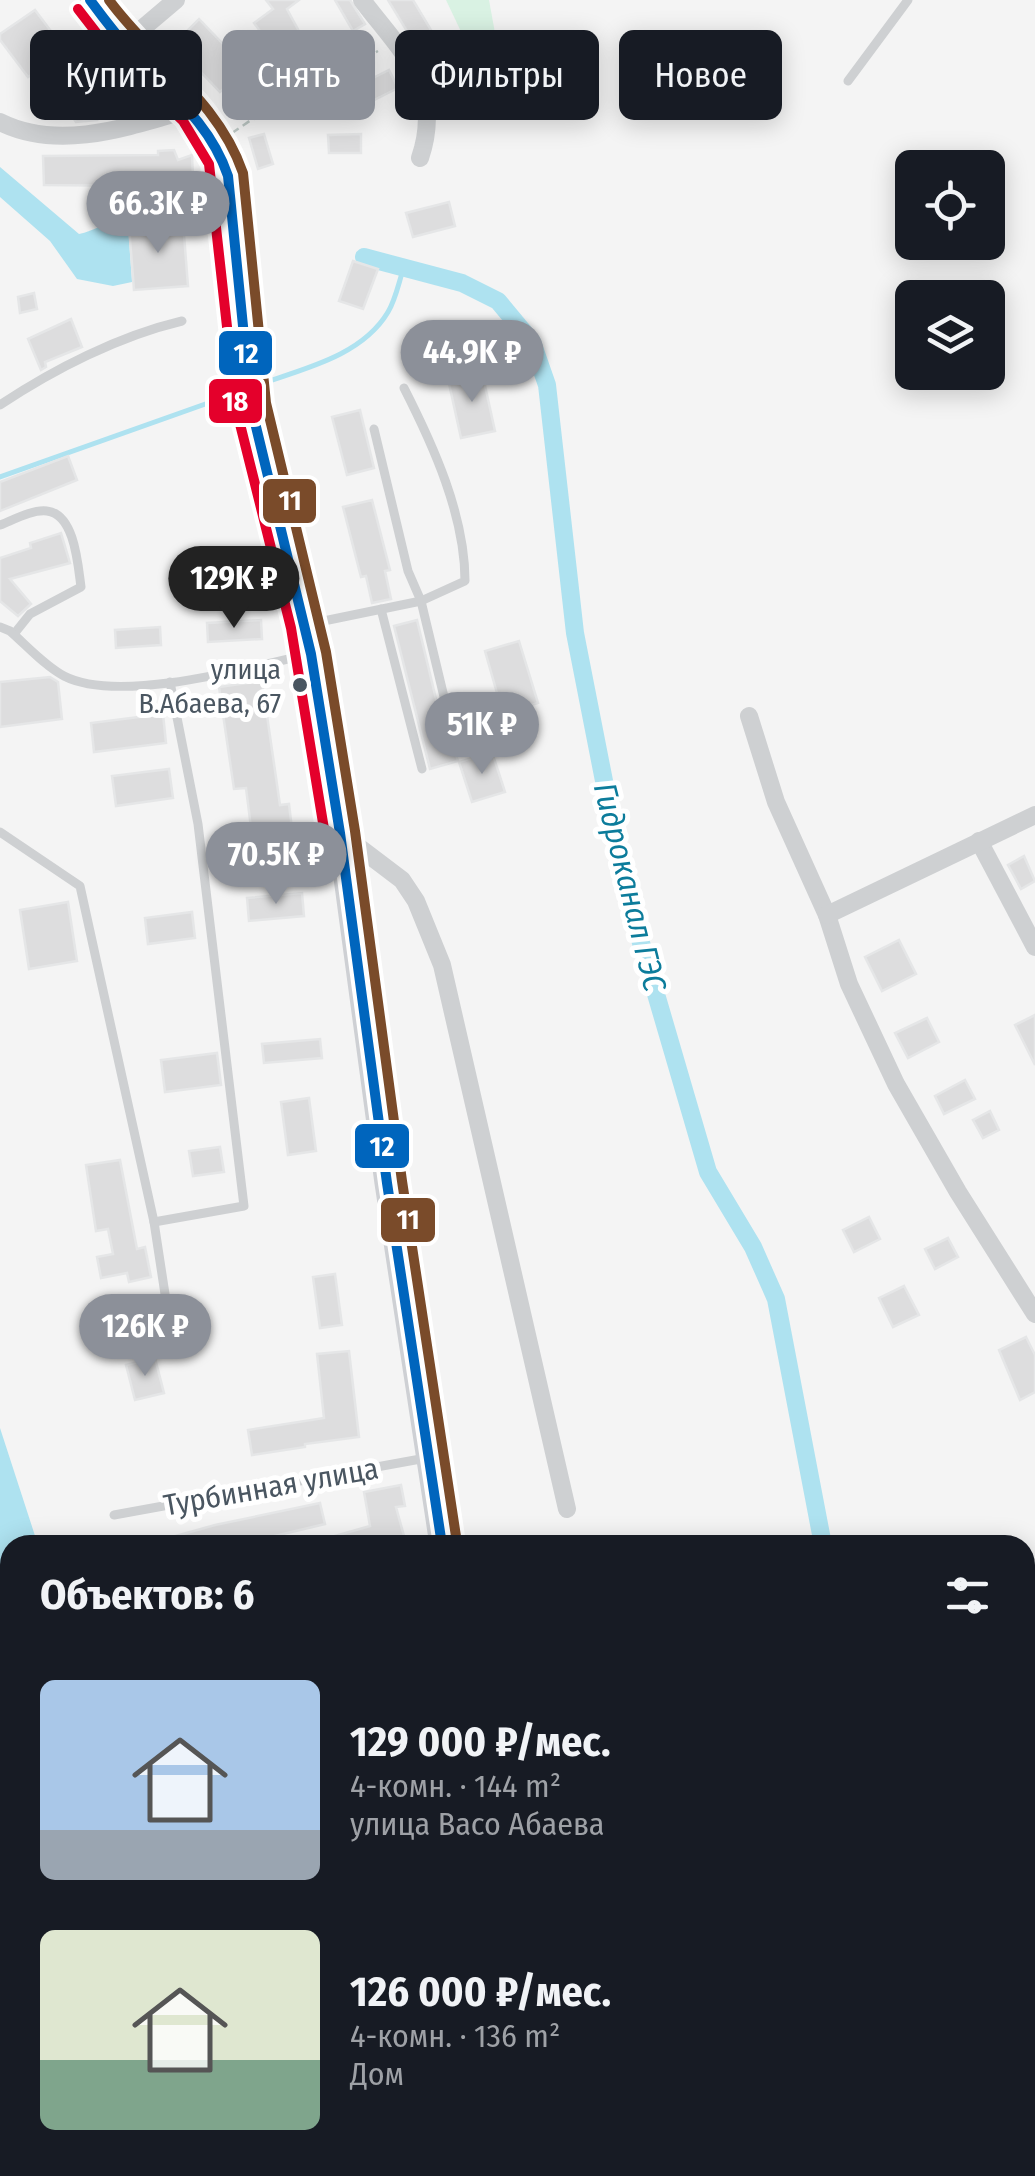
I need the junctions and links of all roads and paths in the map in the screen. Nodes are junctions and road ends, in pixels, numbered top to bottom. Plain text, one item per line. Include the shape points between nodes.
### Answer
1 (90, 0) edge
2 (176, 0) edge
3 (362, 0) edge
4 (908, 0) edge
5 (113, 30) edge
6 (141, 30) edge
7 (395, 43) edge
8 (395, 50) edge
9 (848, 82) dead end
10 (150, 120) edge
11 (198, 120) edge
12 (429, 120) edge
13 (0, 122) edge
14 (218, 143) junction
15 (420, 158) dead end
16 (182, 321) dead end
17 (404, 388) dead end
18 (0, 405) edge
19 (374, 430) dead end
20 (0, 524) edge
21 (421, 601) junction
22 (381, 609) junction
23 (306, 625) junction
24 (0, 627) edge
25 (14, 634) junction
26 (311, 654) junction
27 (170, 682) junction
28 (748, 716) dead end
29 (451, 726) dead end
30 (422, 769) dead end
31 (1035, 815) edge
32 (0, 832) edge
33 (340, 833) junction
34 (979, 842) junction
35 (827, 915) junction
36 (1035, 947) edge
37 (154, 1222) junction
38 (165, 1294) dead end
39 (1035, 1314) edge
40 (429, 1457) junction
41 (568, 1510) dead end
42 (114, 1515) dead end
43 (441, 1535) edge

1 - 5 main road
2 - 6 street
3 - 7 street
4 - 9 lane
8 - 14 path via 357,62 322,98 251,120
10 - 13 street via 62,136
11 - 14 main road
12 - 15 street
14 - 23 main road via 228,176 251,406
16 - 18 lane via 140,331
17 - 21 lane via 438,456 465,561 465,581
19 - 21 lane
20 - 25 lane via 42,511 56,514 72,532 82,587 30,614
21 - 22 lane
21 - 29 lane
22 - 23 lane
22 - 30 lane
23 - 26 main road
24 - 25 lane
25 - 27 lane via 80,682
26 - 27 lane
26 - 33 main road
27 - 37 lane via 198,824 244,1206
28 - 35 street via 776,802
31 - 34 street
32 - 37 lane via 80,886
33 - 40 main road
33 - 41 street via 402,880 442,965
34 - 35 street
34 - 36 street
35 - 39 street via 849,984 896,1084
37 - 38 lane
40 - 42 lane, Турбинная улица
40 - 43 main road

